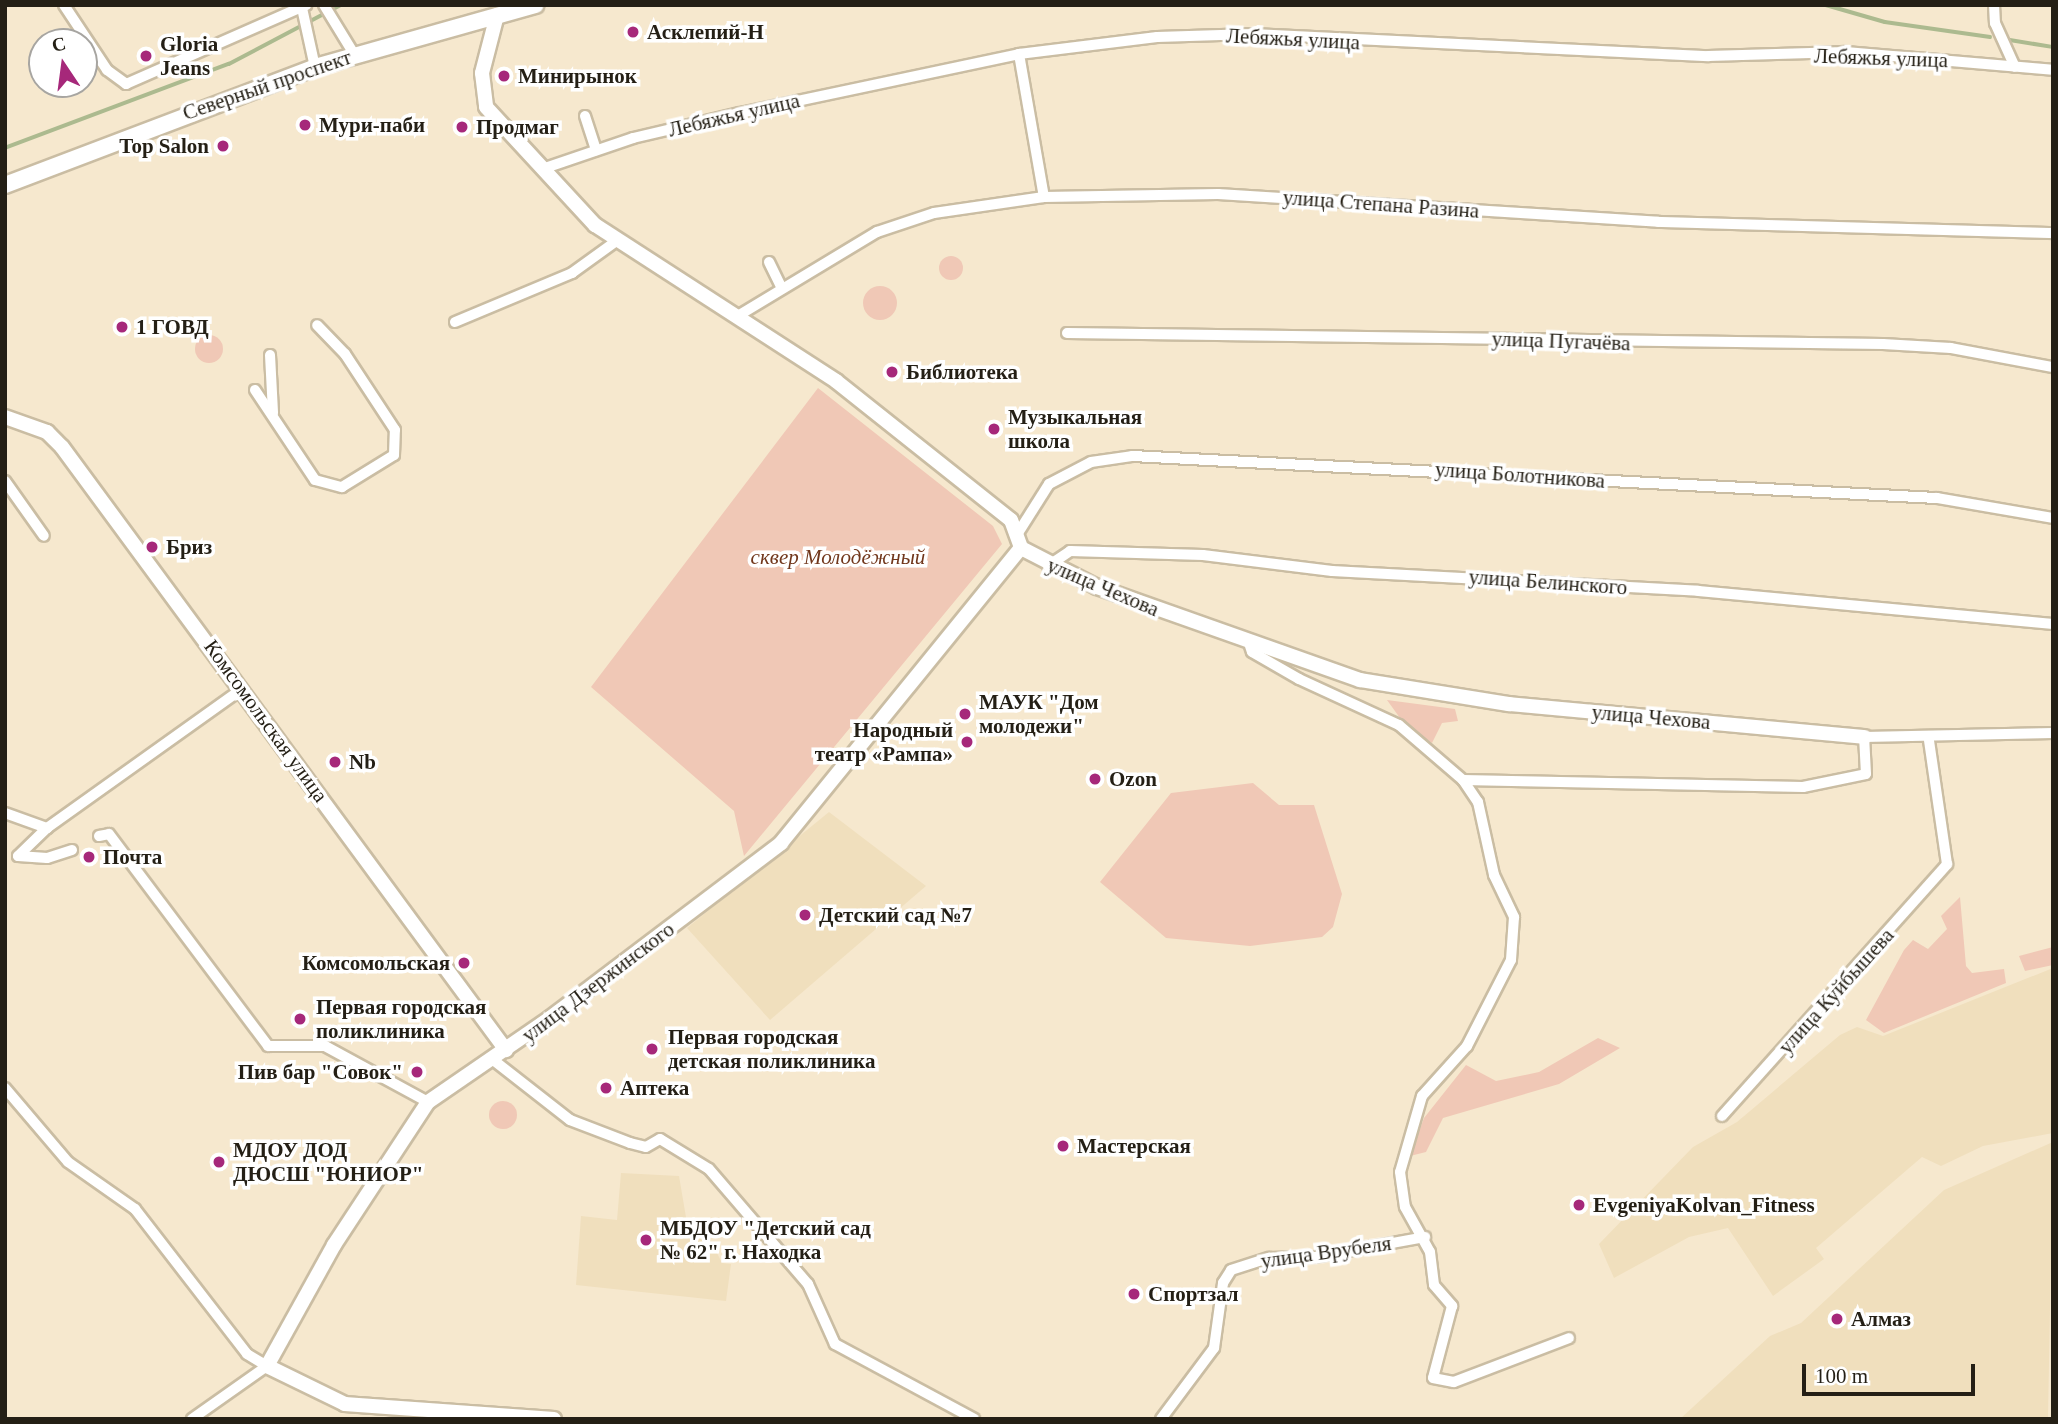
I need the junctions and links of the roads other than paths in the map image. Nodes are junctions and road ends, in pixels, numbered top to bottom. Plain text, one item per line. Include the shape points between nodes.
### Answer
1 (65, 5) edge
2 (535, 5) edge
3 (1994, 5) edge
4 (325, 6) edge
5 (304, 10) edge
6 (497, 15) junction
7 (354, 54) junction
8 (1018, 54) junction
9 (2015, 66) junction
10 (315, 67) junction
11 (2053, 70) edge
12 (585, 116) dead end
13 (596, 150) junction
14 (548, 167) junction
15 (5, 185) edge
16 (1044, 197) junction
17 (2053, 233) edge
18 (615, 242) junction
19 (769, 262) dead end
20 (781, 287) junction
21 (736, 317) junction
22 (455, 322) dead end
23 (317, 325) dead end
24 (1067, 333) dead end
25 (270, 355) dead end
26 (2053, 367) edge
27 (255, 390) dead end
28 (5, 417) edge
29 (274, 417) junction
30 (5, 481) edge
31 (2053, 518) edge
32 (1018, 533) junction
33 (44, 536) dead end
34 (1021, 548) junction
35 (1048, 566) junction
36 (2053, 624) edge
37 (1249, 643) junction
38 (242, 689) junction
39 (2053, 733) edge
40 (1864, 737) junction
41 (1929, 740) junction
42 (1463, 780) junction
43 (5, 813) edge
44 (47, 828) junction
45 (99, 836) dead end
46 (72, 850) dead end
47 (506, 1050) junction
48 (492, 1059) junction
49 (8, 1088) edge
50 (428, 1102) junction
51 (1723, 1116) dead end
52 (1425, 1237) junction
53 (1569, 1338) dead end
54 (267, 1366) junction
55 (192, 1419) edge
56 (554, 1419) edge
57 (974, 1419) edge
58 (1161, 1419) edge

1 - 5 street via 107,70 126,84
2 - 6 main road, Северный проспект
3 - 9 street via 1994,23
4 - 7 street
5 - 10 street
6 - 7 main road, Северный проспект
6 - 14 street via 482,73 485,107
7 - 10 main road, Северный проспект
8 - 9 street, Лебяжья улица via 1157,37 1253,34 1708,56 1845,52
8 - 13 street, Лебяжья улица
8 - 16 street
9 - 11 street, Лебяжья улица
10 - 15 main road, Северный проспект
12 - 13 street
13 - 14 street, Лебяжья улица
14 - 18 street
16 - 17 street, улица Степана Разина via 1218,194 1658,222
16 - 20 street, улица Степана Разина via 955,208 877,232
18 - 21 street
18 - 22 street via 572,273
19 - 20 street
20 - 21 street, улица Степана Разина
21 - 32 street via 835,381 1011,520
23 - 29 street via 345,354 396,430 394,454 342,487 315,480
24 - 26 street, улица Пугачёва via 1883,344 1951,348
25 - 29 street
27 - 29 street
28 - 38 street, Комсомольская улица via 47,432 62,447
30 - 33 street
31 - 32 street, улица Болотникова via 1937,498 1132,456 1091,462 1049,484
32 - 34 street
34 - 35 street, улица Чехова
34 - 47 street, улица Дзержинского via 781,844
35 - 36 street, улица Белинского via 1070,551 1203,555 1332,571 1698,592
35 - 37 street, улица Чехова
37 - 40 street, улица Чехова via 1360,680 1455,696
37 - 42 street via 1252,652 1299,679 1399,725
38 - 44 street
38 - 47 street, Комсомольская улица
39 - 41 street
40 - 41 street
40 - 42 street via 1866,774 1803,787
41 - 51 street, улица Куйбышева via 1947,864
42 - 52 street via 1478,802 1494,874 1514,916 1511,960 1466,1046 1422,1096 1403,1147 1405,1206
43 - 44 street
44 - 46 street via 18,856 47,859
45 - 50 street via 108,834 268,1046 325,1046
47 - 48 street, улица Дзержинского
48 - 50 street, улица Дзержинского
48 - 57 street via 570,1119 646,1147 660,1139 709,1169 808,1284 835,1344
49 - 54 street via 68,1161 135,1209 247,1354
50 - 54 street, улица Дзержинского via 334,1245
52 - 53 street via 1434,1285 1452,1307 1432,1372 1438,1382 1454,1382
52 - 58 street, улица Врубеля via 1315,1257 1269,1258 1231,1270 1223,1283 1214,1348
54 - 55 street, улица Дзержинского
54 - 56 street via 345,1404

